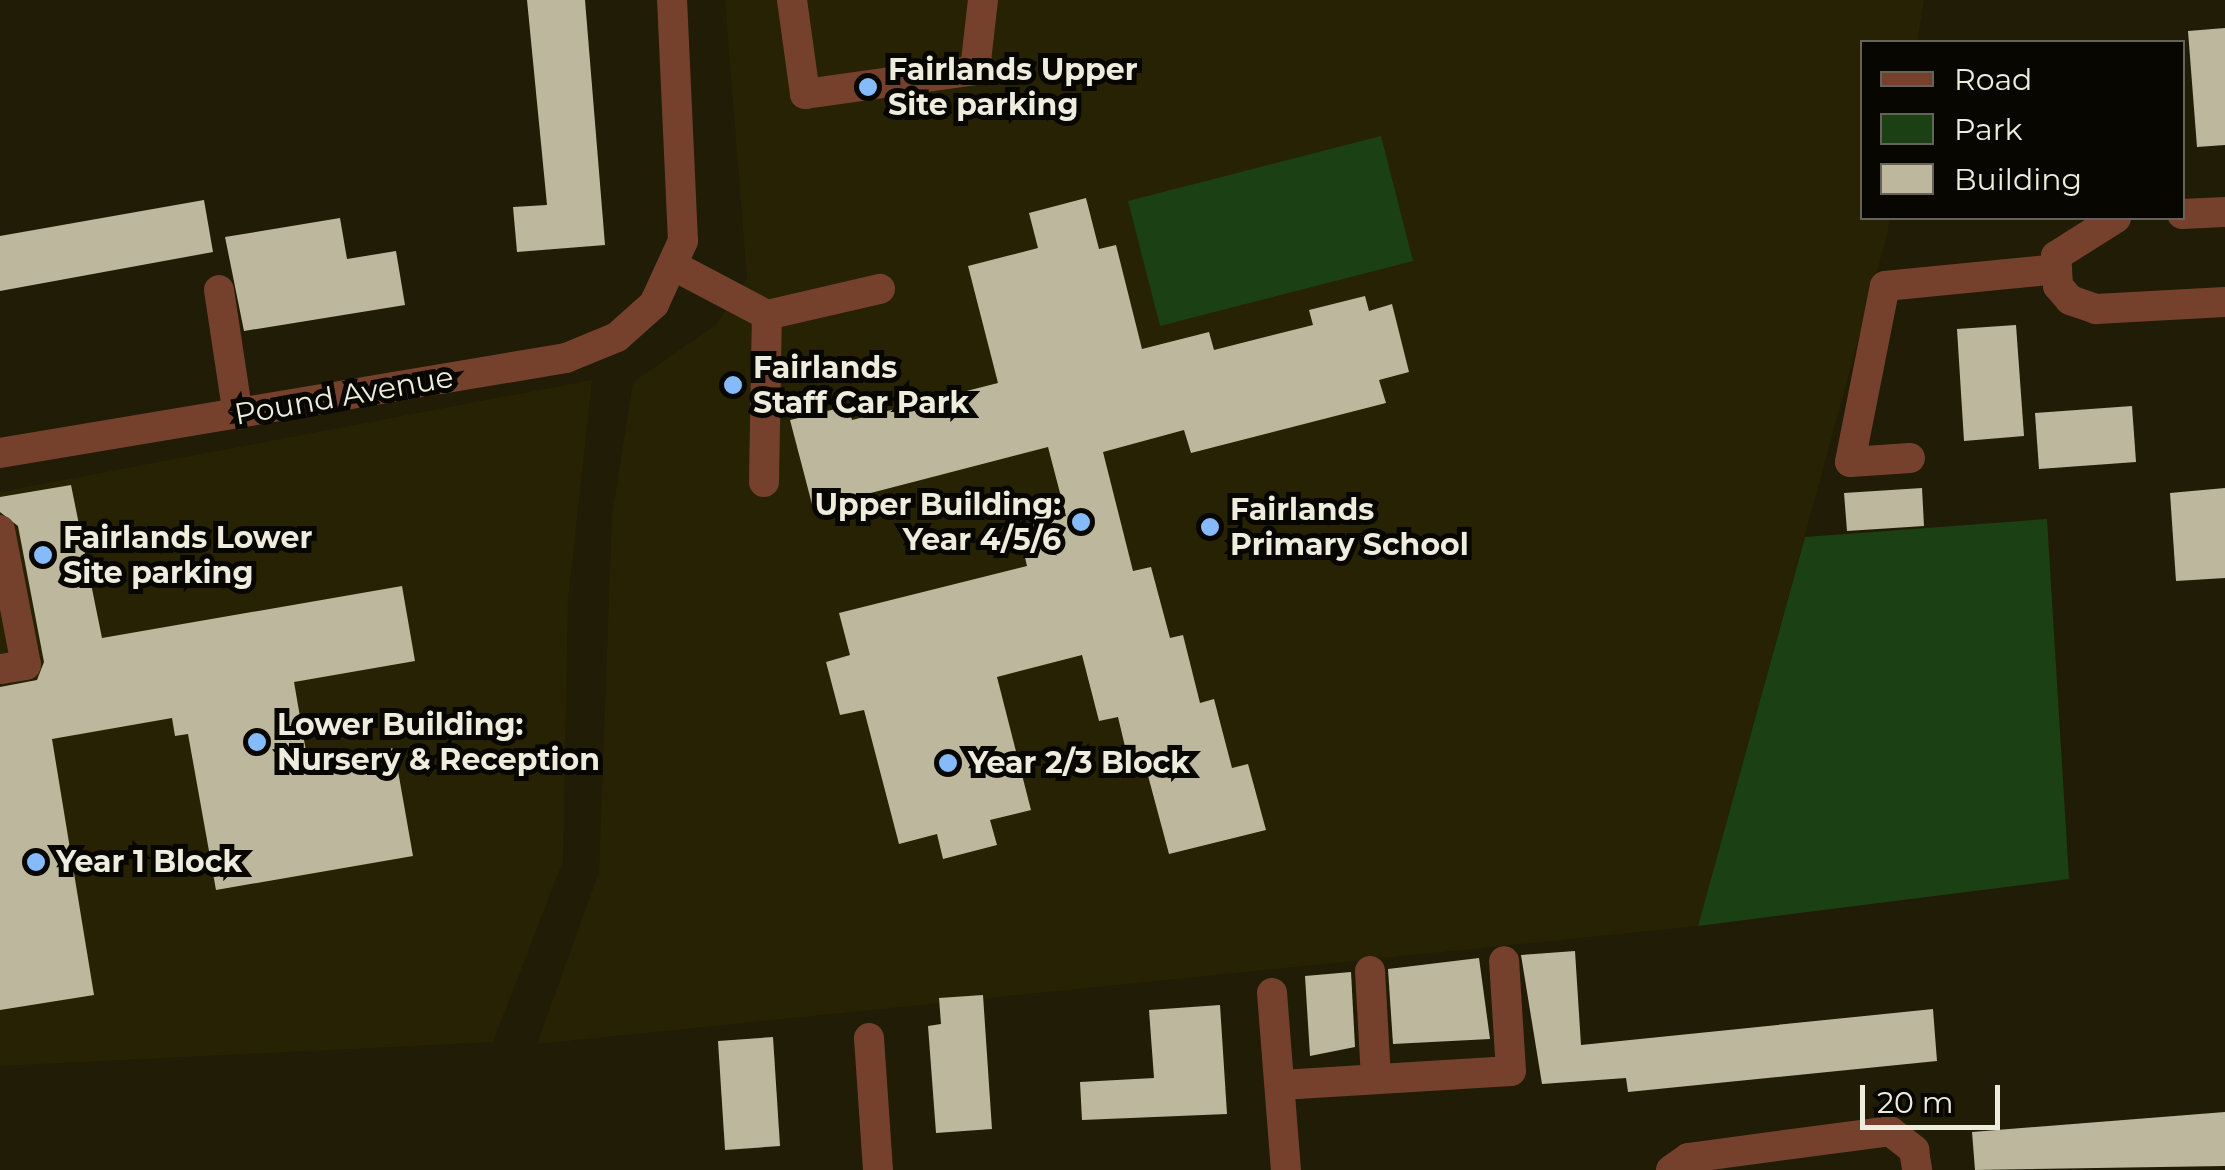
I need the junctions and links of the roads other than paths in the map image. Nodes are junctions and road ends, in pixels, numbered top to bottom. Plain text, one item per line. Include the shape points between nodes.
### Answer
1 (672, 0) edge
2 (792, 0) edge
3 (983, 0) edge
4 (2225, 212) edge
5 (2185, 214) edge
6 (2112, 220) edge
7 (2057, 270) junction
8 (670, 278) junction
9 (880, 289) dead end
10 (219, 290) dead end
11 (2225, 302) edge
12 (767, 315) junction
13 (238, 415) junction
14 (0, 453) edge
15 (1910, 458) dead end
16 (764, 482) dead end
17 (0, 530) edge
18 (0, 669) edge
19 (1504, 961) dead end
20 (1370, 971) dead end
21 (1272, 993) dead end
22 (869, 1038) dead end
23 (1376, 1078) junction
24 (1281, 1085) junction
25 (878, 1170) edge
26 (1286, 1170) edge
27 (1672, 1170) edge
28 (1917, 1170) edge

1 - 8 street via 684,136
2 - 3 street via 805,94 974,70
4 - 5 street
6 - 7 street via 2069,240
7 - 11 street via 2070,300 2096,309
7 - 15 street via 1884,286 1850,462
8 - 12 street
8 - 13 street, Pound Avenue via 617,337 566,358
9 - 12 street
10 - 13 street
12 - 16 street
13 - 14 street, Pound Avenue
17 - 18 street via 26,665
19 - 23 street via 1511,1071
20 - 23 street
21 - 24 street
22 - 25 street
23 - 24 street
24 - 26 street
27 - 28 street via 1688,1158 1890,1132 1914,1150

